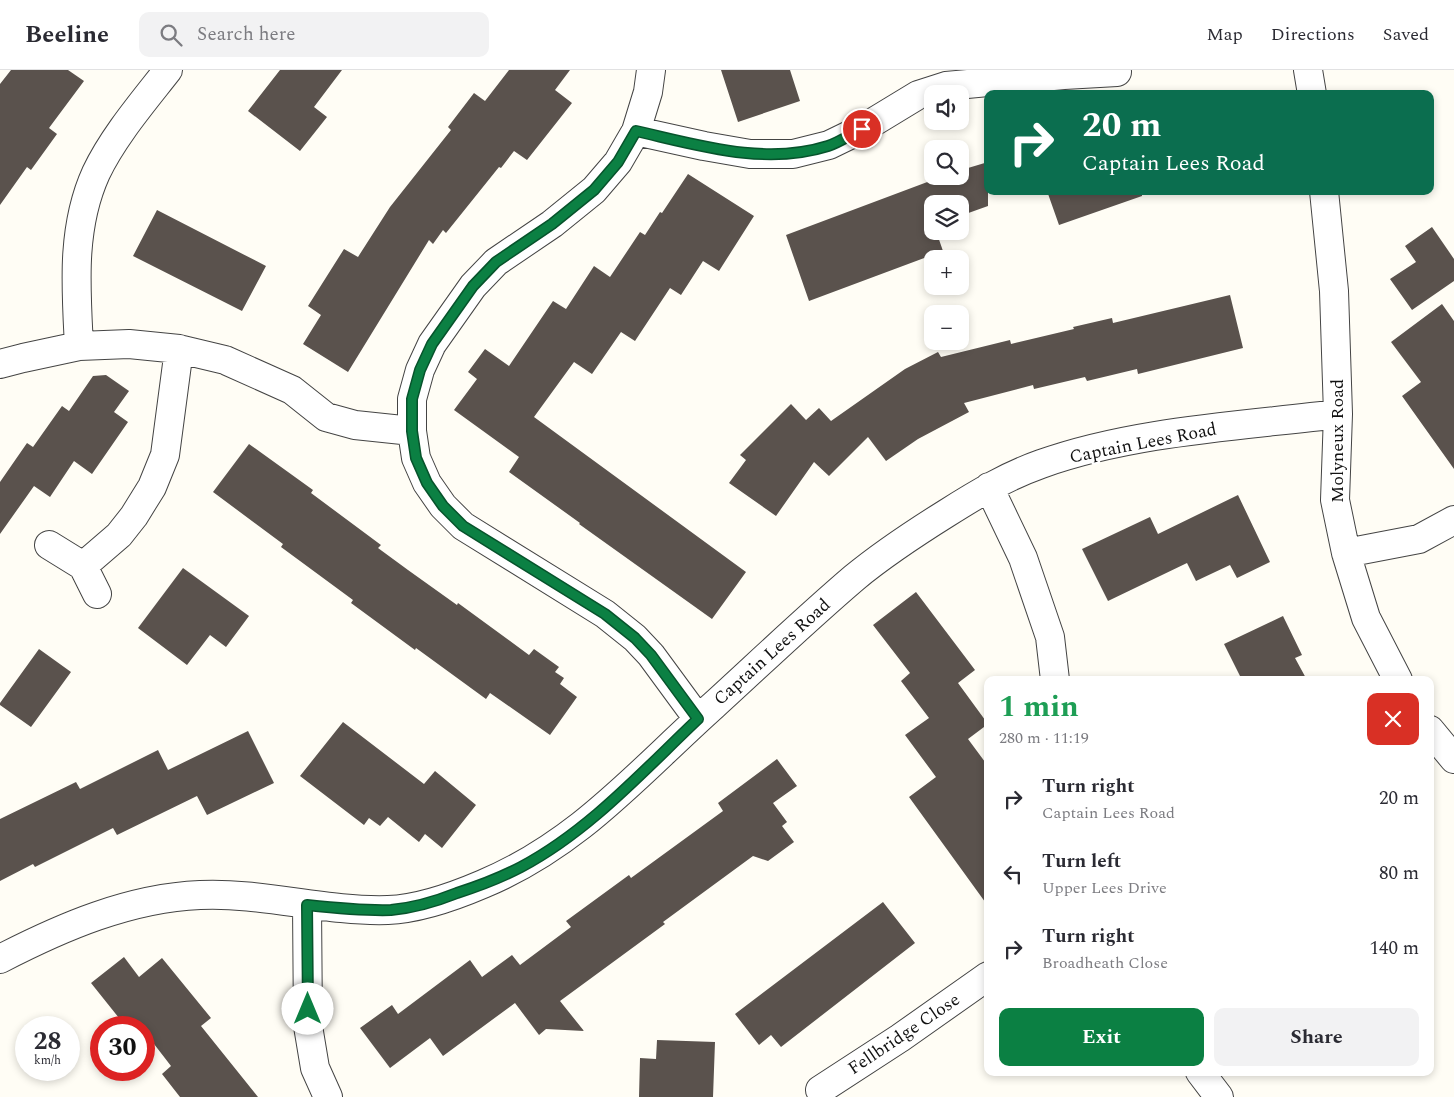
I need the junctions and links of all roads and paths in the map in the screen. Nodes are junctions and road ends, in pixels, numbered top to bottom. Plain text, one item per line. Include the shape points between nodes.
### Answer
1 (168, 70) edge
2 (651, 70) edge
3 (1308, 70) edge
4 (1064, 72) edge
5 (1117, 72) dead end
6 (1311, 90) edge
7 (636, 131) junction
8 (1324, 195) edge
9 (79, 346) junction
10 (179, 349) junction
11 (0, 364) edge
12 (1338, 414) junction
13 (412, 431) junction
14 (989, 487) junction
15 (1454, 520) edge
16 (49, 545) dead end
17 (1346, 553) junction
18 (83, 566) junction
19 (97, 594) dead end
20 (1055, 676) edge
21 (1396, 676) edge
22 (698, 719) junction
23 (1434, 735) edge
24 (1454, 759) edge
25 (307, 905) junction
26 (0, 959) edge
27 (984, 979) edge
28 (1203, 1076) edge
29 (820, 1090) dead end
30 (328, 1097) edge
31 (1219, 1097) edge

1 - 9 street via 114,143 96,173 83,211 77,248
2 - 7 street
3 - 6 street
4 - 5 street
4 - 7 street via 946,86 918,95 829,146 793,154 750,154
7 - 13 street via 618,162 594,190 552,224 496,262 473,286 432,344 420,370 412,399
8 - 12 street, Molyneux Road via 1334,291
9 - 10 street via 129,344
9 - 11 street
10 - 13 street via 225,360 292,390 326,418 355,425
10 - 18 street via 165,455 152,487 119,535
12 - 14 street, Captain Lees Road via 1163,435 1095,448 1040,464
12 - 17 street, Molyneux Road via 1335,500
13 - 22 street via 416,458 427,483 443,506 463,526 605,614 635,638
14 - 20 street via 1023,558 1050,637
14 - 22 street, Captain Lees Road via 918,531 857,576
15 - 17 street via 1419,539
16 - 18 street
17 - 21 street, Molyneux Road via 1366,618
18 - 19 street
22 - 25 street, Captain Lees Road via 610,803 564,840 521,867 431,902 392,910
23 - 24 street
25 - 26 street, Captain Lees Road via 200,895 154,901 132,905 63,929
25 - 30 street via 308,1026 315,1068
27 - 29 street, Fellbridge Close
28 - 31 street

